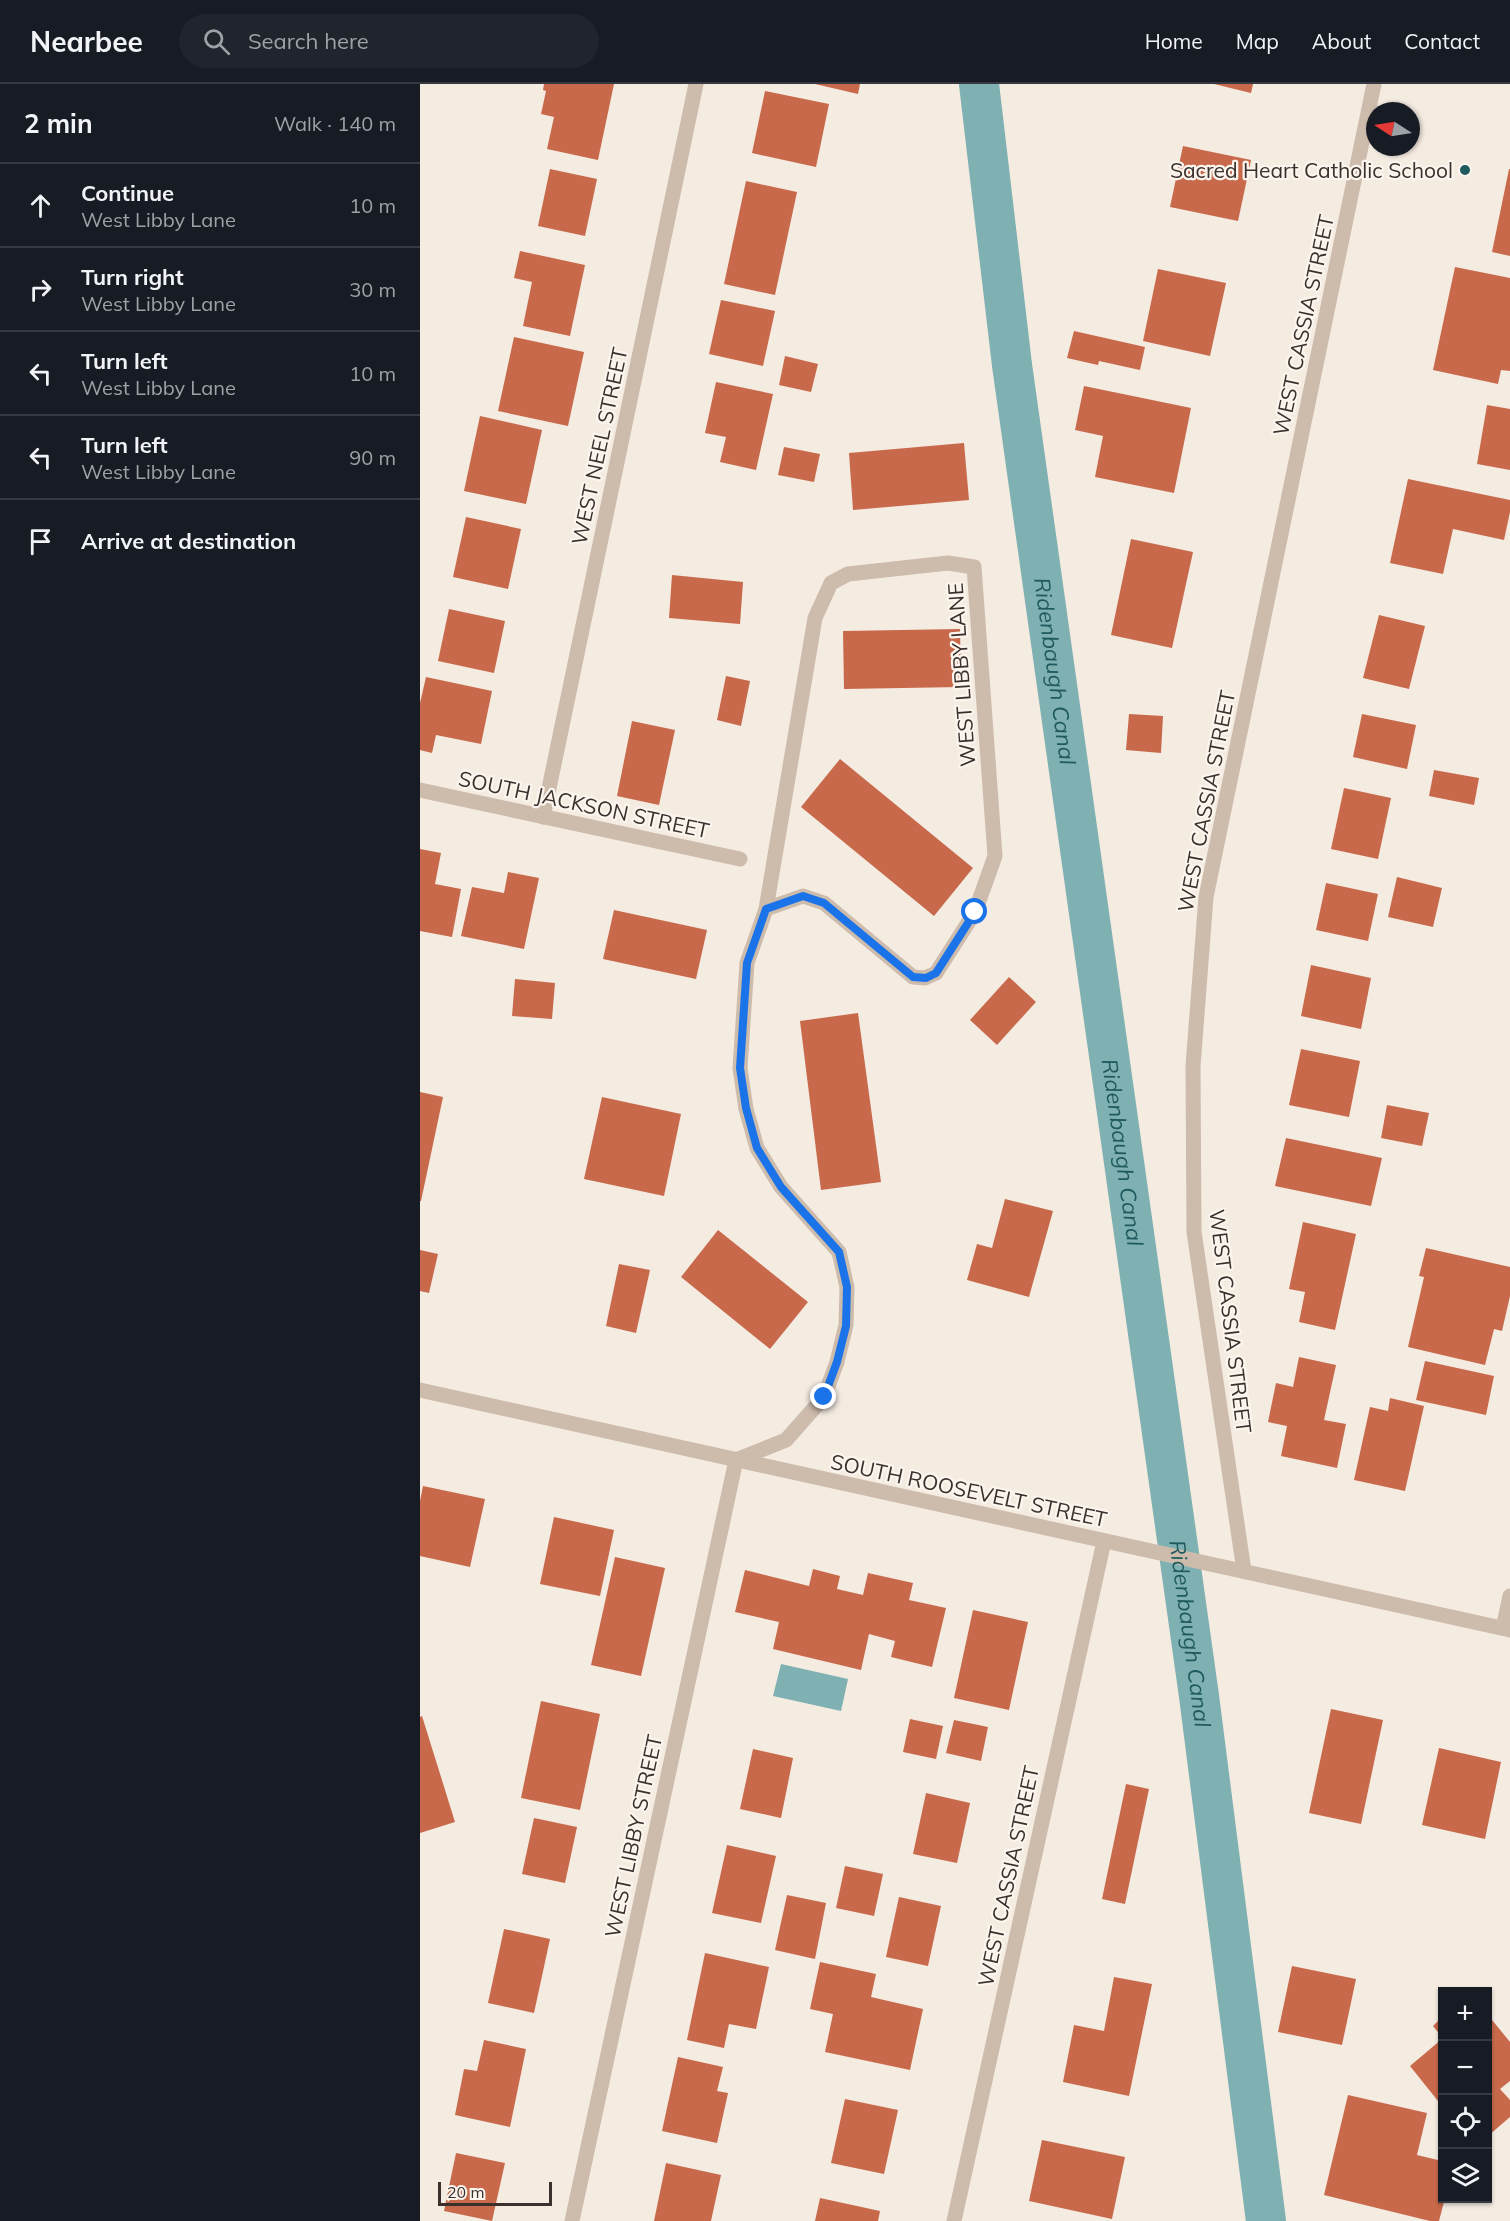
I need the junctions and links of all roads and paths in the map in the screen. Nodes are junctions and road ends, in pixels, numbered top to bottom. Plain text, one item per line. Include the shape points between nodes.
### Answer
1 (696, 84) edge
2 (1374, 84) edge
3 (420, 790) edge
4 (543, 817) junction
5 (740, 859) dead end
6 (766, 909) junction
7 (420, 1390) edge
8 (736, 1460) junction
9 (1104, 1541) junction
10 (1244, 1571) junction
11 (1510, 1596) edge
12 (1507, 1629) edge
13 (572, 2221) edge
14 (954, 2221) edge

1 - 4 street, WEST NEEL STREET
2 - 10 street, WEST CASSIA STREET via 1206,897 1193,1066 1194,1232
3 - 4 street, SOUTH JACKSON STREET
4 - 5 street, SOUTH JACKSON STREET
6 - 6 street, WEST LIBBY LANE via 815,618 831,583 848,574 874,570 948,563 974,567 995,856 975,912 936,973 926,978 913,977 824,903 803,896
6 - 8 street, WEST LIBBY LANE via 747,963 740,1068 746,1108 757,1148 781,1187 839,1252 847,1287 846,1326 824,1397 786,1440
7 - 8 street, SOUTH ROOSEVELT STREET
8 - 9 street, SOUTH ROOSEVELT STREET
8 - 13 street, WEST LIBBY STREET
9 - 10 street, SOUTH ROOSEVELT STREET
9 - 14 street, WEST CASSIA STREET
10 - 12 street, SOUTH ROOSEVELT STREET
11 - 12 street

